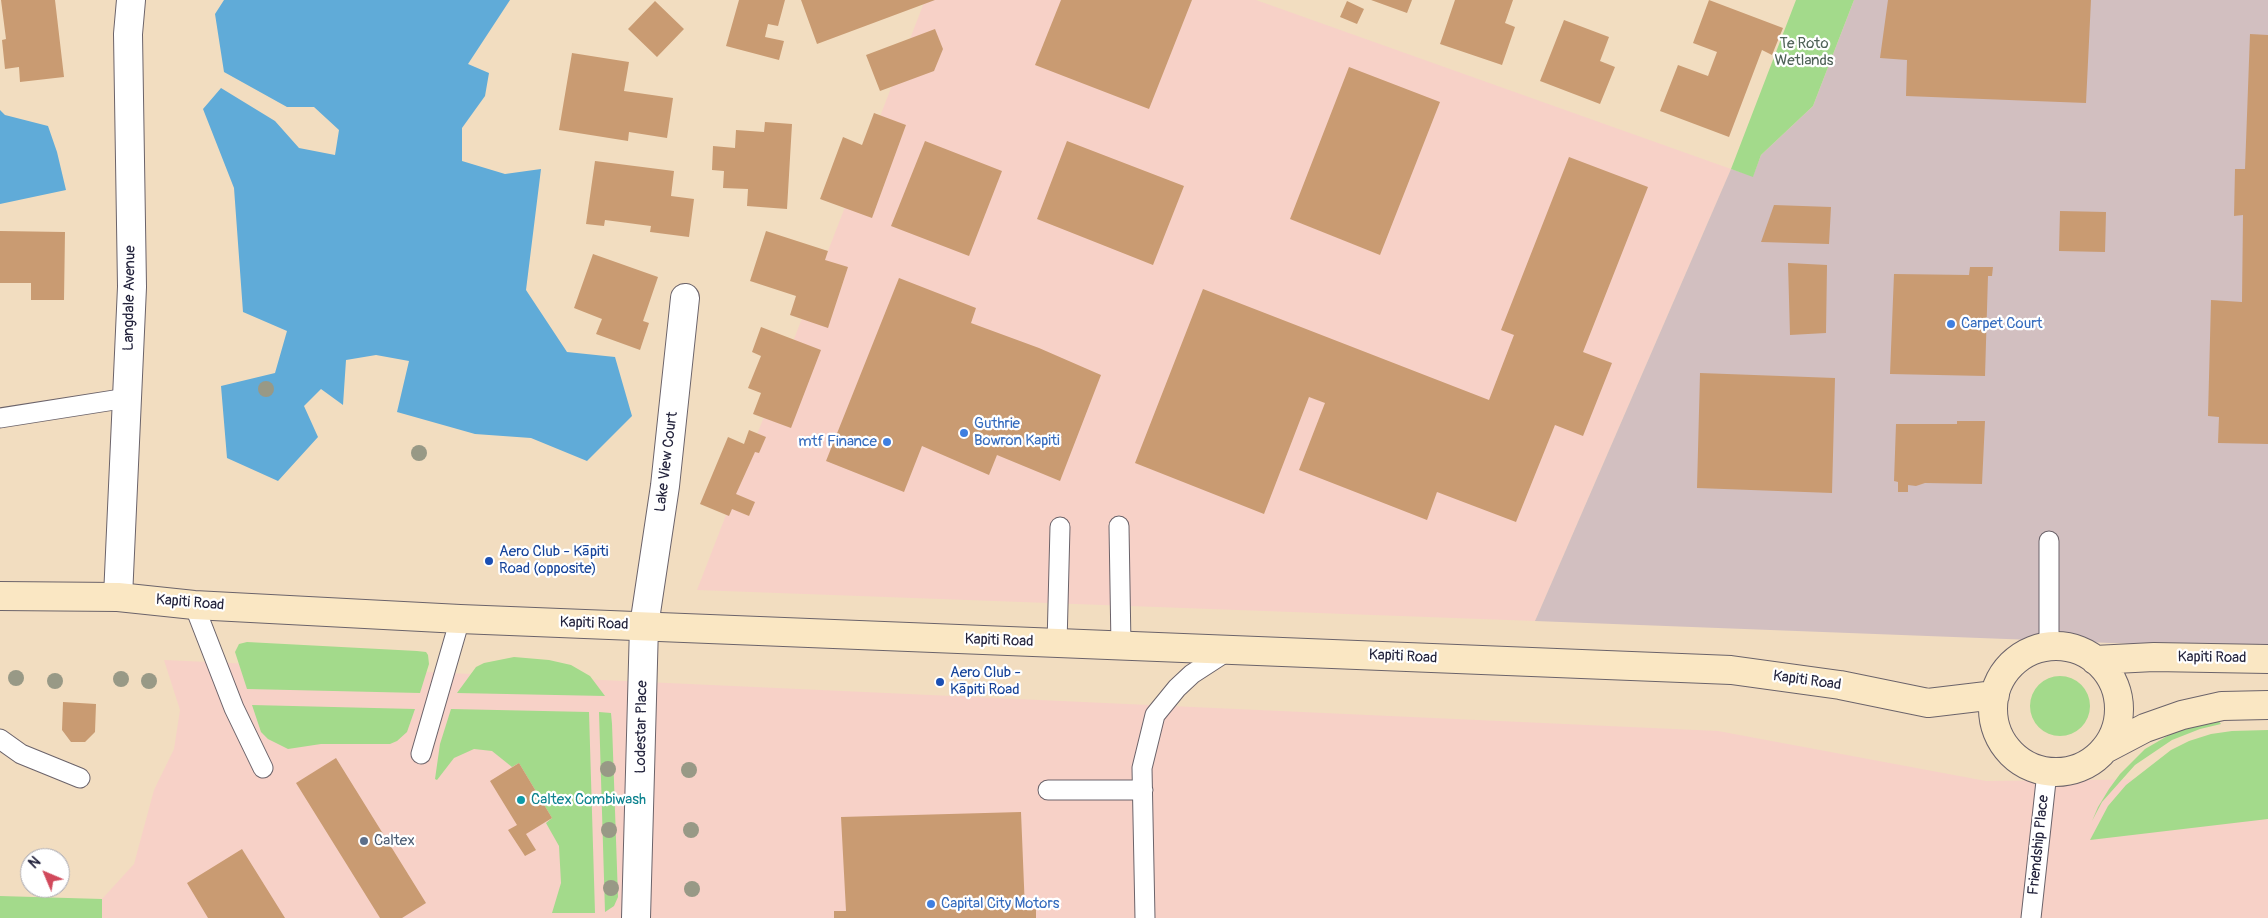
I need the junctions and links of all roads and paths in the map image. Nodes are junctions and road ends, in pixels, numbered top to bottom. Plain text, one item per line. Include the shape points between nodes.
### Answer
1 (131, 0) edge
2 (685, 298) dead end
3 (127, 398) junction
4 (0, 418) edge
5 (1118, 526) dead end
6 (1060, 527) dead end
7 (2049, 541) dead end
8 (0, 596) edge
9 (118, 597) junction
10 (194, 605) junction
11 (460, 619) junction
12 (644, 626) junction
13 (1057, 644) junction
14 (1121, 646) junction
15 (2049, 647) junction
16 (1230, 649) junction
17 (2268, 659) edge
18 (2095, 660) junction
19 (1995, 695) junction
20 (2268, 704) edge
21 (0, 739) edge
22 (2105, 749) junction
23 (421, 754) dead end
24 (263, 768) dead end
25 (2047, 772) junction
26 (80, 778) dead end
27 (1048, 790) dead end
28 (1143, 790) junction
29 (636, 918) edge
30 (1145, 918) edge
31 (2031, 918) edge

1 - 3 street, Langdale Avenue via 128,34 132,288
2 - 12 street, Lake View Court via 665,486
3 - 4 lane
3 - 9 street, Langdale Avenue
5 - 14 lane
6 - 13 lane
7 - 15 lane
8 - 9 main road, Kapiti Road
9 - 10 main road, Kapiti Road
10 - 11 main road, Kapiti Road
10 - 24 lane via 234,708
11 - 12 main road, Kapiti Road
11 - 23 lane
12 - 13 main road, Kapiti Road
12 - 29 street, Lodestar Place
13 - 14 main road, Kapiti Road
14 - 16 main road, Kapiti Road
15 - 18 main road via 2073,648
15 - 19 main road via 2036,650 2015,662
16 - 19 main road, Kapiti Road via 1731,670 1840,685 1928,703
16 - 28 lane via 1192,674 1155,715 1142,768
17 - 18 main road, Kapiti Road via 2154,657
18 - 22 main road via 2107,671 2119,702 2114,735
19 - 25 main road via 1996,729 2004,744 2030,767
20 - 22 main road via 2222,706 2182,715 2145,728
21 - 26 lane via 21,754
22 - 25 main road via 2097,758 2076,769
25 - 31 lane, Friendship Place
27 - 28 lane
28 - 30 lane

